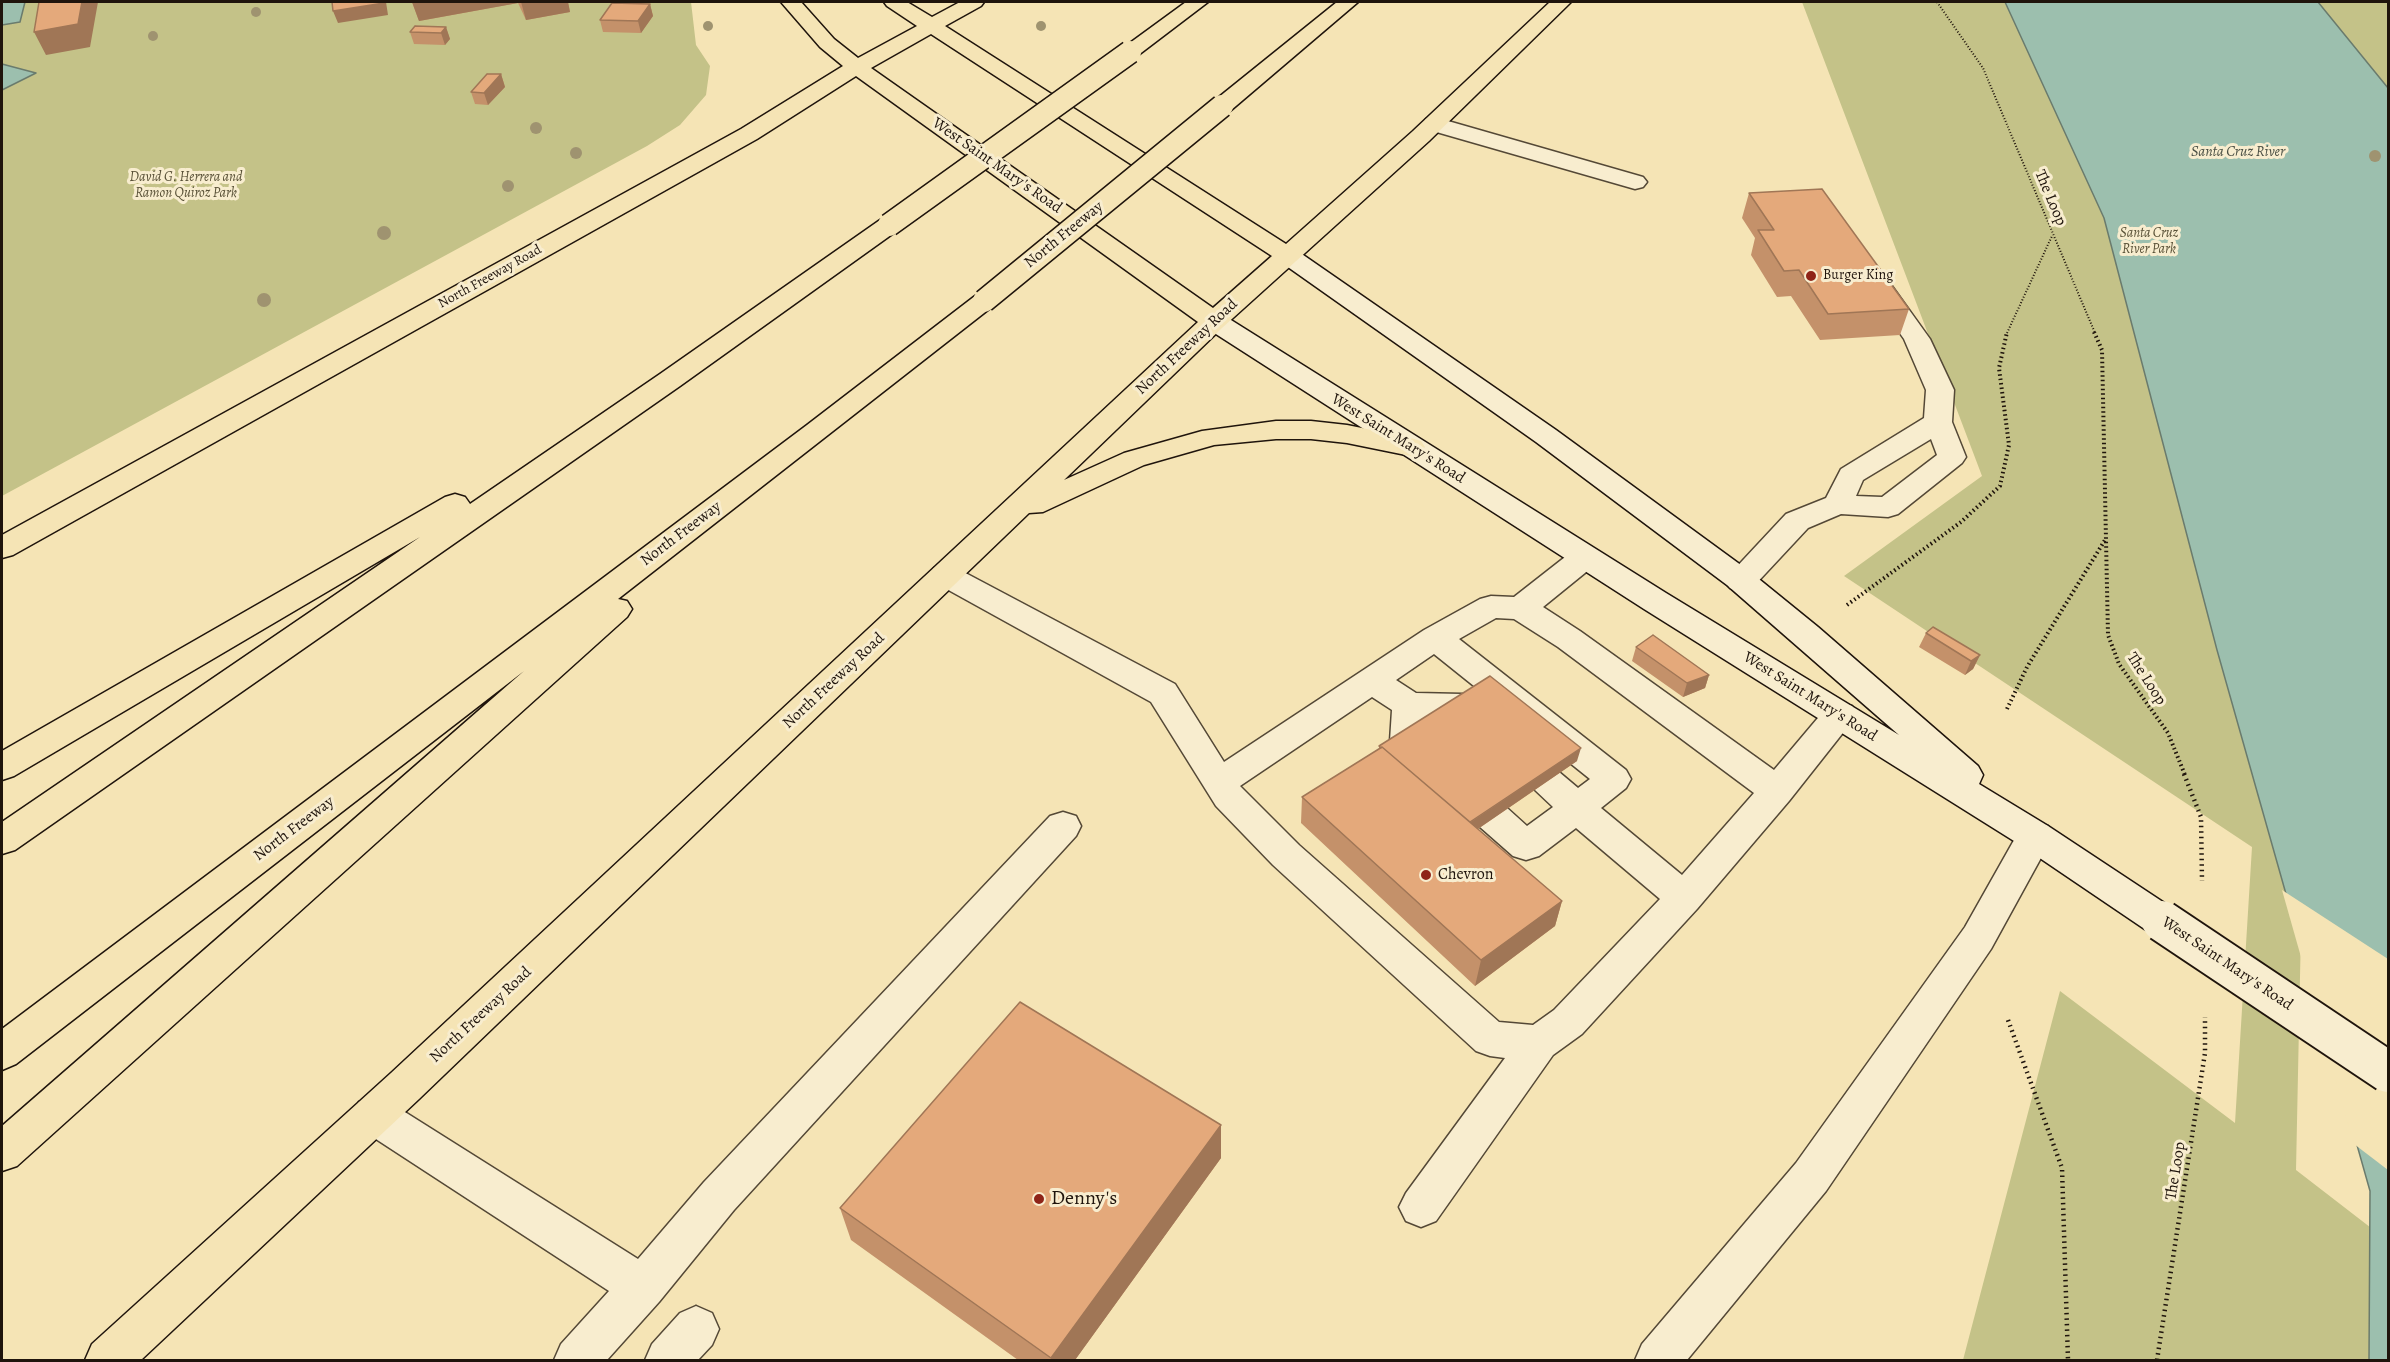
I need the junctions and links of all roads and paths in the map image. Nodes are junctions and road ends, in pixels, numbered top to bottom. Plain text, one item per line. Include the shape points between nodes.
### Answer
1 (791, 2) edge
2 (894, 2) edge
3 (974, 2) edge
4 (1198, 2) edge
5 (1348, 2) edge
6 (1561, 2) edge
7 (1937, 2) edge
8 (930, 26) junction
9 (858, 67) junction
10 (1434, 124) junction
11 (1635, 182) dead end
12 (1287, 255) junction
13 (1864, 264) edge
14 (1214, 321) junction
15 (670, 380) junction
16 (1938, 422) junction
17 (817, 431) junction
18 (1411, 447) junction
19 (1838, 504) junction
20 (1005, 519) junction
21 (2106, 540) junction
22 (2, 548) edge
23 (1585, 557) junction
24 (945, 575) junction
25 (1741, 580) junction
26 (1521, 608) junction
27 (1435, 638) junction
28 (1373, 681) junction
29 (1409, 705) junction
30 (1462, 706) edge
31 (2007, 709) dead end
32 (1840, 715) junction
33 (1407, 741) edge
34 (2, 767) edge
35 (1547, 781) edge
36 (1219, 783) junction
37 (1777, 791) junction
38 (1577, 808) junction
39 (1493, 817) edge
40 (1063, 826) dead end
41 (2035, 836) junction
42 (2, 840) edge
43 (2202, 888) dead end
44 (1684, 898) junction
45 (2204, 1006) dead end
46 (2008, 1020) dead end
47 (1539, 1043) junction
48 (2, 1052) edge
49 (2388, 1072) edge
50 (374, 1115) junction
51 (2, 1152) edge
52 (1421, 1207) dead end
53 (644, 1287) junction
54 (108, 1360) edge
55 (577, 1360) edge
56 (1658, 1360) edge
57 (2068, 1360) edge
58 (2157, 1360) edge

1 - 9 main road, West Saint Mary's Road via 827,43
2 - 8 main road, West Saint Mary's Road
3 - 8 main road, North Freeway Road
4 - 15 main road, bridge
5 - 17 main road, North Freeway, bridge via 984,301
6 - 10 main road, North Freeway Road
7 - 21 path, The Loop via 1983,68 2102,350
8 - 9 main road, North Freeway Road
8 - 12 main road, West Saint Mary's Road
9 - 14 main road, West Saint Mary's Road
9 - 22 main road, North Freeway Road via 749,134
10 - 11 main road
10 - 12 main road, North Freeway Road
12 - 14 main road, North Freeway Road
12 - 25 main road, West Saint Mary's Road via 1546,436
13 - 16 main road via 1917,339 1940,390
14 - 18 main road, West Saint Mary's Road
14 - 20 main road, North Freeway Road
15 - 34 main road
15 - 42 main road
16 - 19 main road via 1851,476
16 - 19 main road via 1952,457 1888,507
17 - 48 main road, North Freeway
17 - 51 main road
18 - 20 main road via 1311,430 1212,437 1134,459
18 - 23 main road, West Saint Mary's Road
19 - 25 main road via 1797,521
20 - 24 main road, North Freeway Road
21 - 31 path via 2027,667
21 - 43 path, The Loop via 2108,635 2119,664 2168,733 2200,818
23 - 26 main road
23 - 32 main road, West Saint Mary's Road
24 - 36 main road via 1163,693
24 - 50 main road, North Freeway Road
25 - 41 main road, West Saint Mary's Road
26 - 27 main road via 1491,607
26 - 37 main road
27 - 28 main road
27 - 38 main road via 1614,779
28 - 29 main road
28 - 36 main road
29 - 30 main road
29 - 33 main road
32 - 37 main road
32 - 41 main road, West Saint Mary's Road
35 - 38 main road
36 - 47 main road via 1286,855 1490,1039
37 - 44 main road
38 - 39 main road via 1527,846
38 - 44 main road
40 - 53 main road via 719,1196
41 - 49 main road, West Saint Mary's Road, bridge
41 - 56 main road via 1978,938 1811,1177
44 - 47 main road via 1568,1022
45 - 58 path, The Loop via 2205,1053
46 - 57 path via 2062,1168
47 - 52 main road
50 - 53 main road
50 - 54 main road, North Freeway Road
53 - 55 main road

